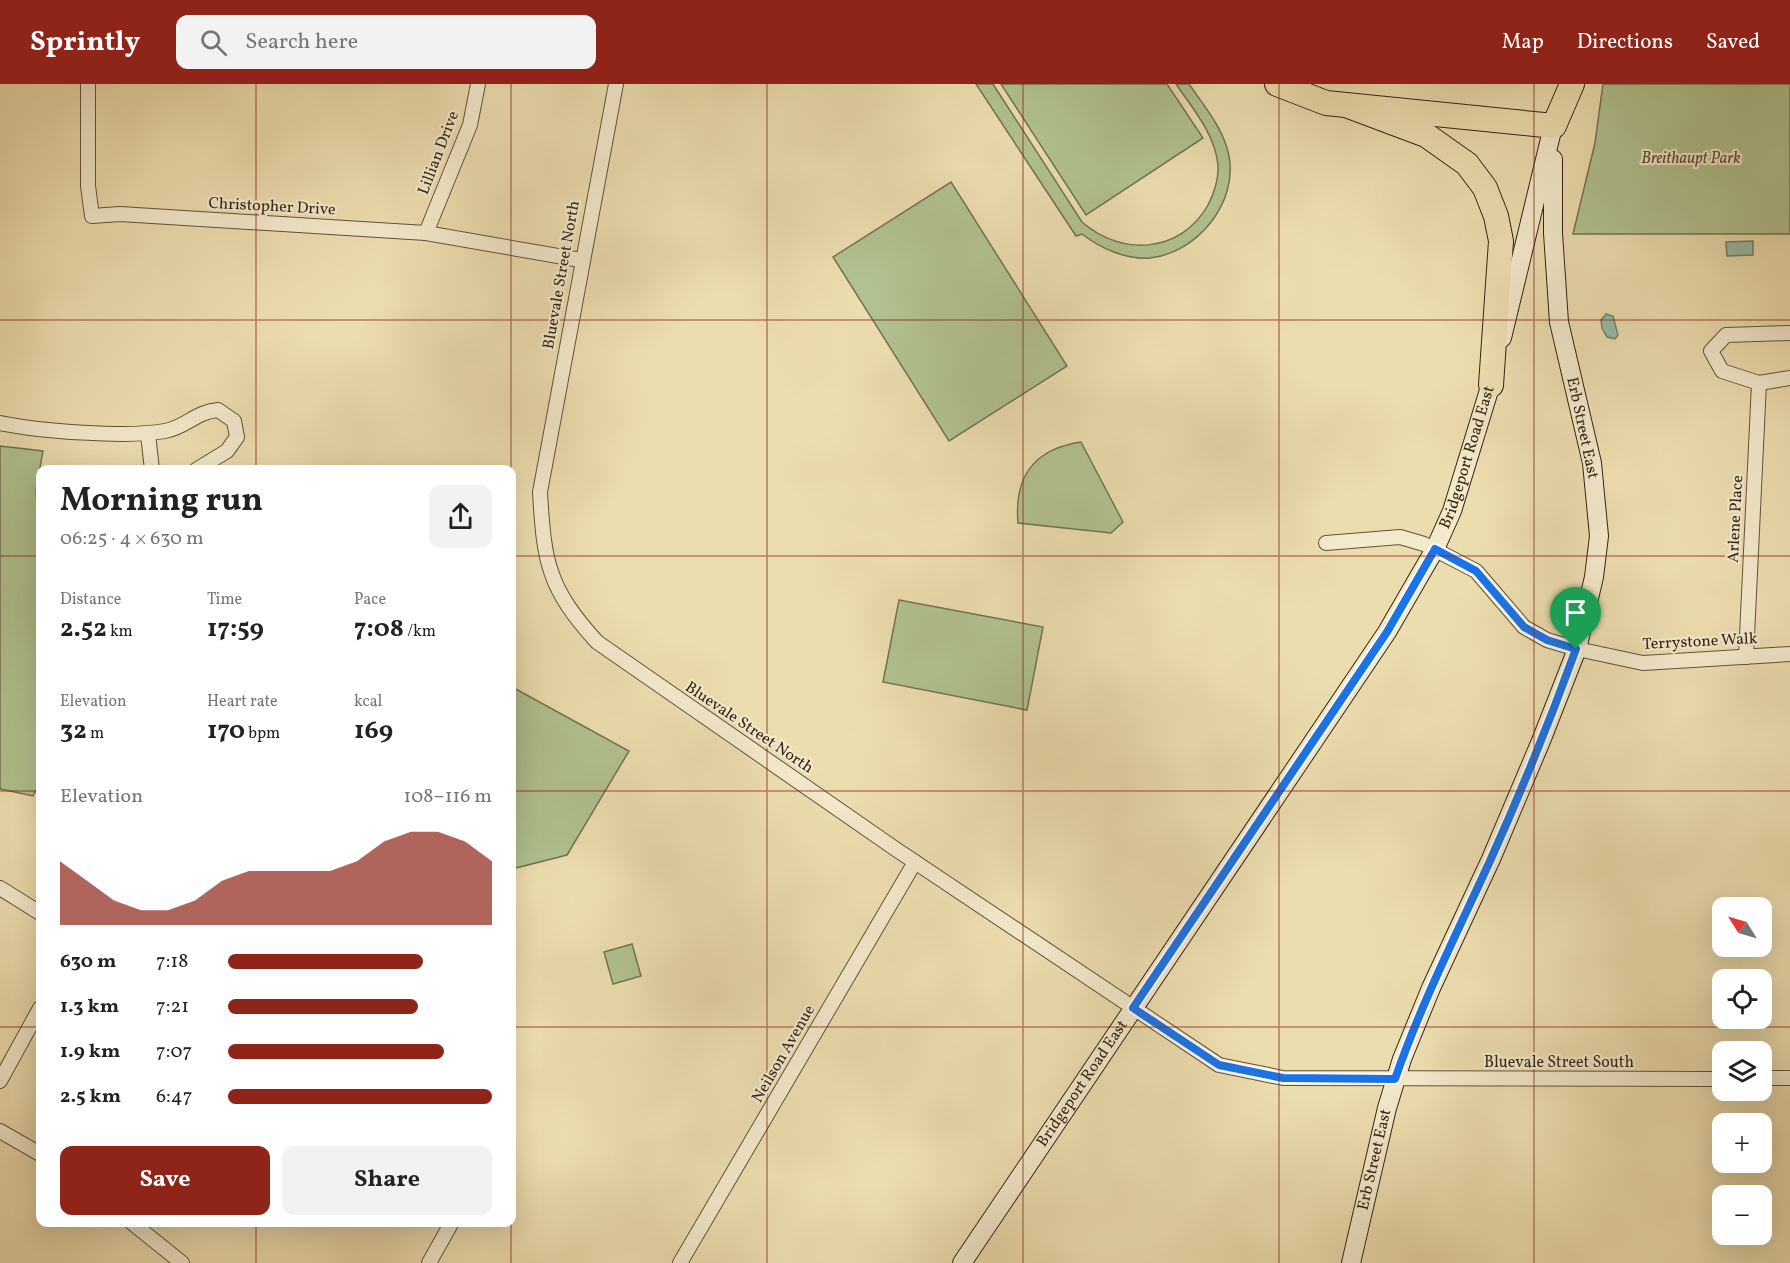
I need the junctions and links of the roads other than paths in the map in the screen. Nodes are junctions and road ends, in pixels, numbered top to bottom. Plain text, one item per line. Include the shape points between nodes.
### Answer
1 (87, 84) edge
2 (478, 84) edge
3 (616, 84) edge
4 (1277, 84) edge
5 (1561, 84) edge
6 (1572, 84) edge
7 (1346, 105) junction
8 (1554, 126) junction
9 (426, 233) junction
10 (581, 260) junction
11 (1790, 333) edge
12 (1790, 378) edge
13 (1759, 383) junction
14 (1491, 385) junction
15 (0, 423) edge
16 (148, 434) junction
17 (151, 465) edge
18 (204, 465) edge
19 (1326, 543) dead end
20 (1435, 549) junction
21 (1576, 649) junction
22 (1790, 654) edge
23 (1746, 657) junction
24 (915, 862) junction
25 (0, 888) edge
26 (36, 910) edge
27 (1133, 1008) junction
28 (36, 1015) edge
29 (1712, 1078) edge
30 (1772, 1078) edge
31 (1790, 1078) edge
32 (1395, 1079) junction
33 (0, 1081) edge
34 (0, 1131) edge
35 (36, 1152) edge
36 (137, 1227) edge
37 (449, 1227) edge
38 (182, 1263) edge
39 (429, 1263) edge
40 (680, 1263) edge
41 (962, 1263) edge
42 (1351, 1263) edge

1 - 9 street, Christopher Drive via 92,216 120,214
2 - 9 street, Lillian Drive via 470,124
3 - 10 street, Bluevale Street North
4 - 7 highway via 1299,94
5 - 8 main road
6 - 8 highway
7 - 8 highway
7 - 14 highway via 1426,135 1467,164 1485,188 1501,241
8 - 14 main road, Bridgeport Road East
8 - 21 main road, Erb Street East via 1552,233 1559,322 1592,463 1599,536 1594,577
9 - 10 street, Christopher Drive
10 - 24 street, Bluevale Street North via 540,492 544,550 560,595 597,642
11 - 13 street via 1726,335 1711,351 1722,371
12 - 13 street
13 - 23 street, Arlene Place
14 - 20 main road, Bridgeport Road East via 1452,511
15 - 16 street
16 - 17 street
16 - 18 street via 178,428 202,411 218,410 234,421 237,437 227,451
19 - 20 street, Terrystone Walk via 1400,537
20 - 21 street, Terrystone Walk via 1476,571 1524,627 1547,640
20 - 27 main road, Bridgeport Road East via 1387,632
21 - 23 street, Terrystone Walk via 1643,663
21 - 32 main road, Erb Street East
22 - 23 street, Terrystone Walk
24 - 27 street, Bluevale Street North
24 - 40 street, Neilson Avenue
25 - 26 street
27 - 32 street, Bluevale Street North via 1219,1065 1283,1078
27 - 41 main road, Bridgeport Road East
28 - 33 street
29 - 32 street, Bluevale Street South
30 - 31 street
32 - 42 main road, Erb Street East
34 - 35 street
36 - 38 street
37 - 39 street

